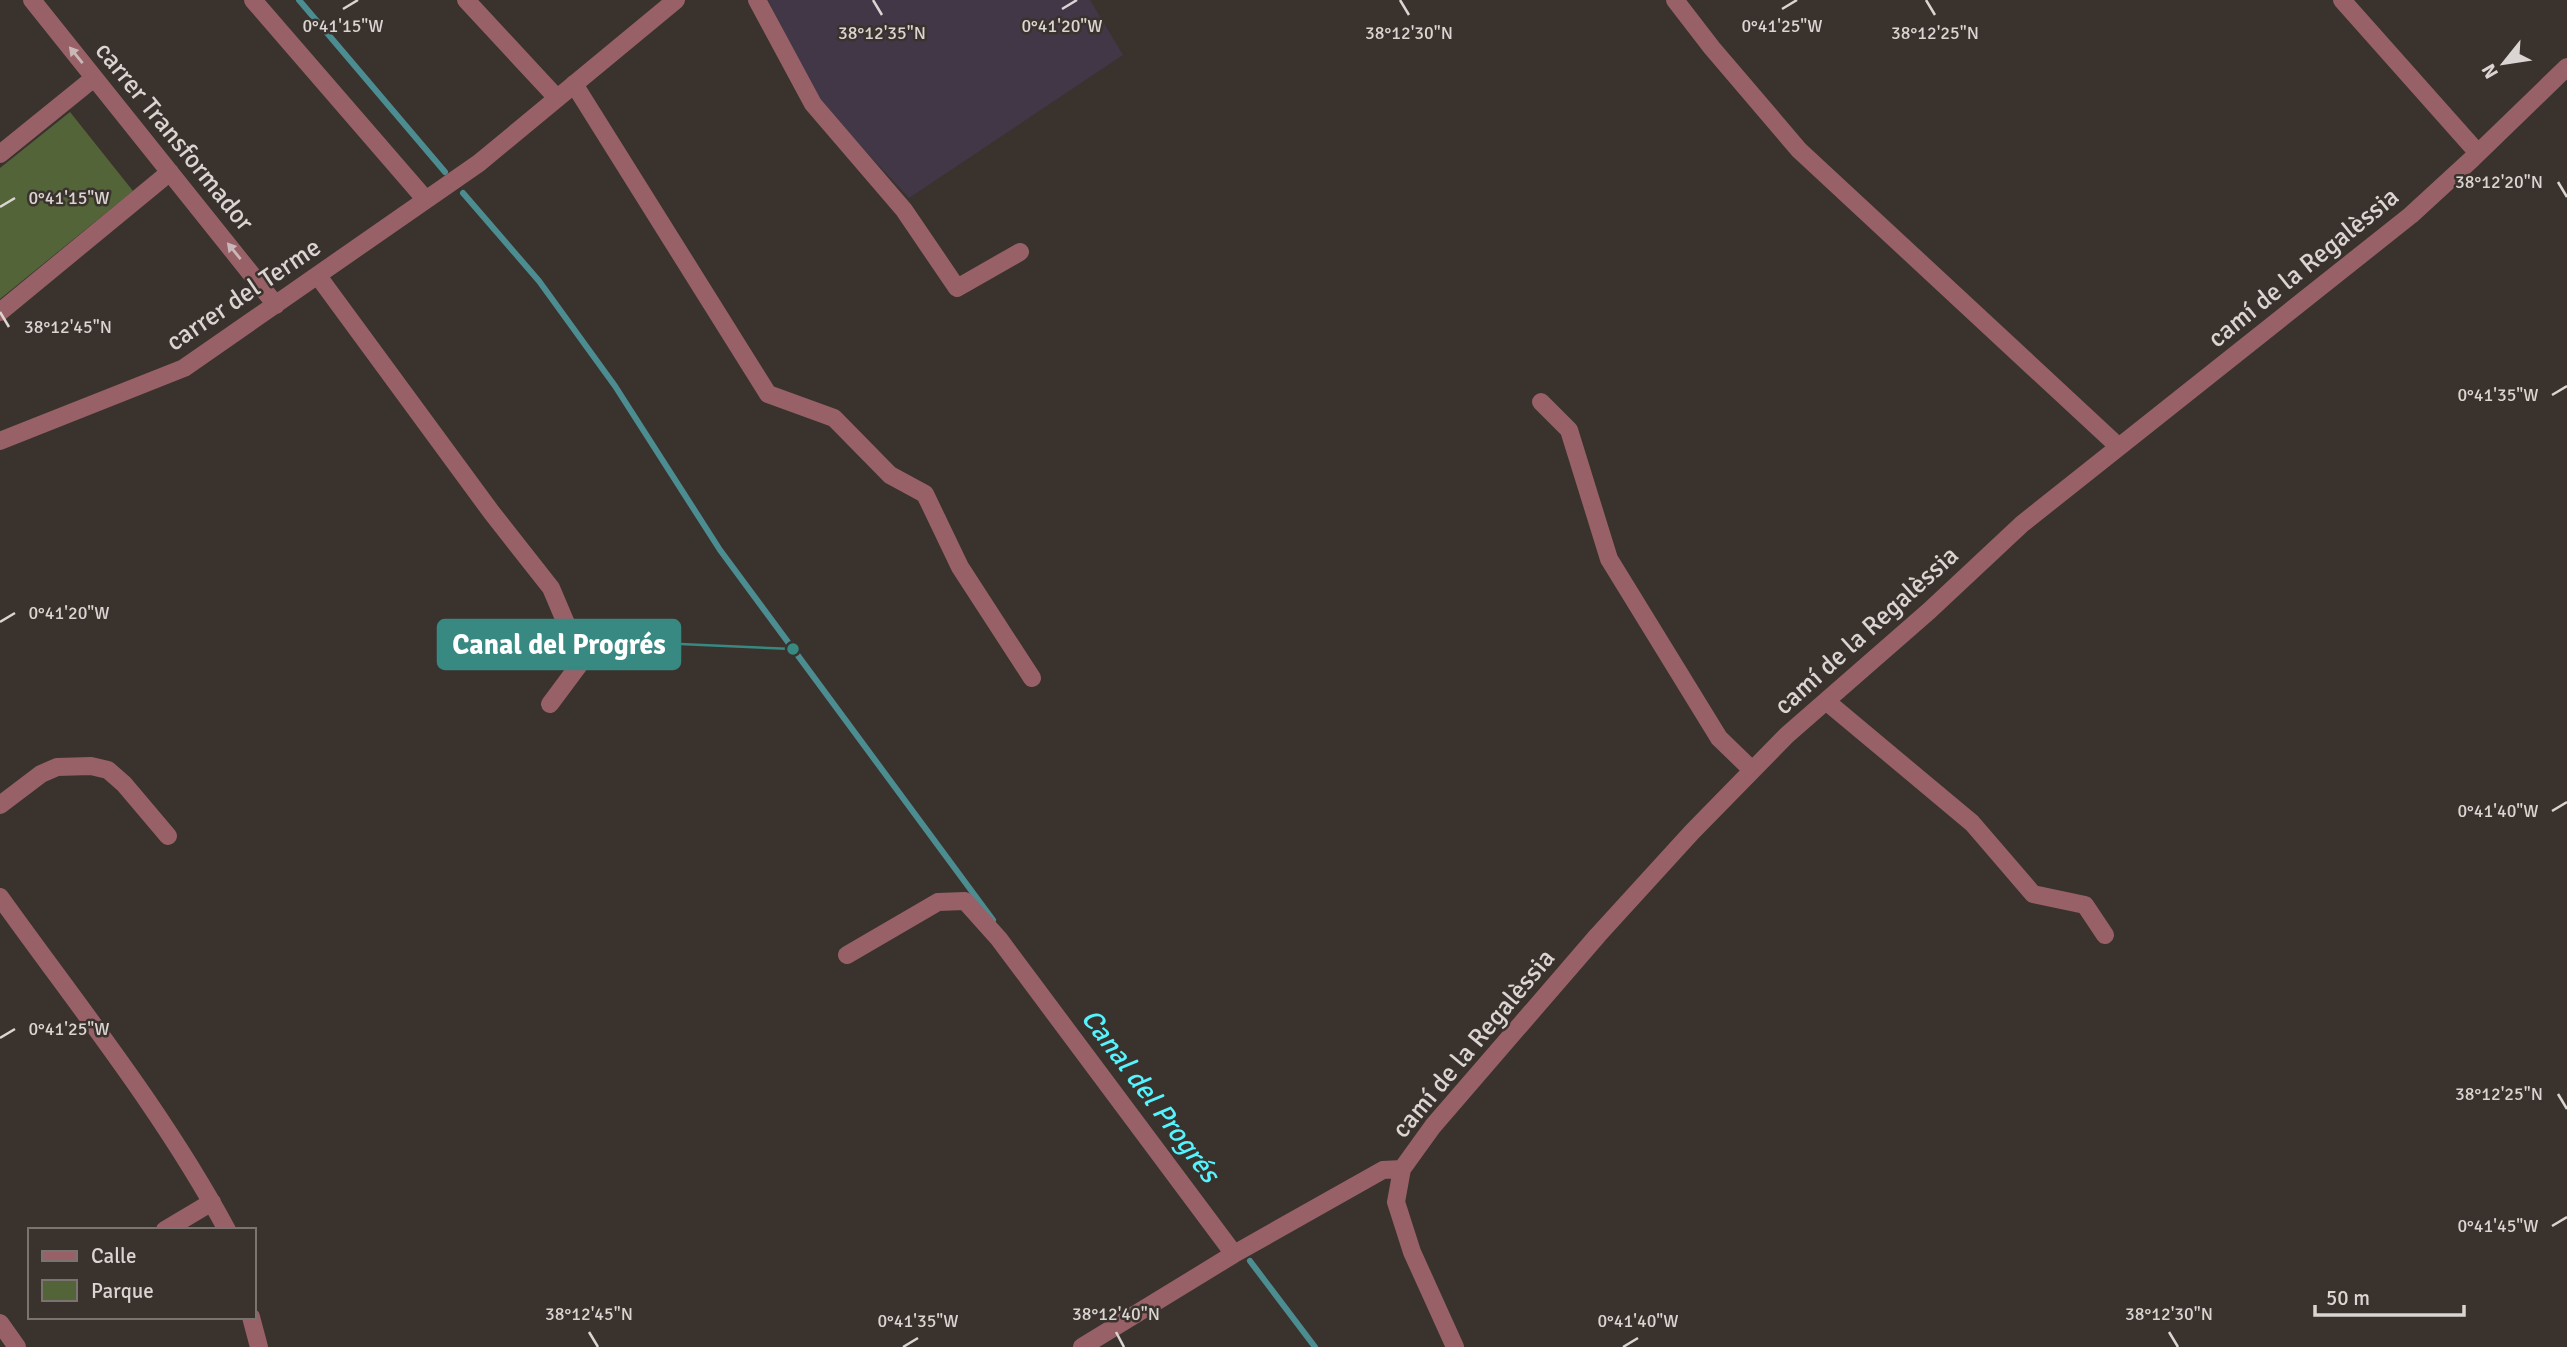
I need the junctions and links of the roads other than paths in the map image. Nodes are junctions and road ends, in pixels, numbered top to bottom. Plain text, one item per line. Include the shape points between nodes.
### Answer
1 (32, 0) edge
2 (253, 0) edge
3 (466, 0) edge
4 (676, 0) edge
5 (757, 0) edge
6 (1675, 0) edge
7 (2342, 0) edge
8 (2567, 66) edge
9 (94, 78) junction
10 (574, 84) junction
11 (557, 98) junction
12 (2478, 153) junction
13 (0, 154) edge
14 (170, 172) junction
15 (426, 200) junction
16 (1020, 252) dead end
17 (318, 276) junction
18 (276, 305) junction
19 (0, 312) edge
20 (1541, 402) dead end
21 (0, 441) edge
22 (2119, 447) junction
23 (1031, 678) dead end
24 (1826, 701) junction
25 (550, 704) dead end
26 (1752, 770) junction
27 (0, 805) edge
28 (168, 836) dead end
29 (0, 897) edge
30 (2105, 935) dead end
31 (847, 955) dead end
32 (1402, 1169) junction
33 (212, 1202) junction
34 (168, 1228) edge
35 (226, 1228) edge
36 (1234, 1254) junction
37 (252, 1319) edge
38 (0, 1323) edge
39 (17, 1347) edge
40 (259, 1347) edge
41 (1082, 1347) edge
42 (1455, 1347) edge

9 -> 1 street, carrer Transformador
2 - 15 street
3 - 11 street
4 - 10 street, carrer del Terme
5 - 16 street via 813,104 904,210 957,288
6 - 22 street via 1800,150
7 - 12 street
8 - 12 street, camí de la Regalèssia
9 - 13 street
9 - 14 street, carrer Transformador
10 - 11 street, carrer del Terme
10 - 23 street via 768,394 834,418 890,475 925,494 960,567
11 - 15 street, carrer del Terme
12 - 22 street, camí de la Regalèssia via 2411,215
18 -> 14 street, carrer Transformador
14 - 19 street
15 - 17 street, carrer del Terme
17 - 18 street, carrer del Terme
17 - 25 street via 551,588 582,661
18 - 21 street, carrer del Terme via 184,368
20 - 26 street via 1569,430 1609,559 1718,738
22 - 24 street, camí de la Regalèssia via 2022,524
24 - 26 street, camí de la Regalèssia
24 - 30 street via 1972,823 2033,894 2085,905
26 - 32 street, camí de la Regalèssia via 1598,935 1433,1126
27 - 28 street via 57,767 91,766 107,770 124,784
29 - 33 street via 123,1064
31 - 36 street via 938,902 965,901 999,939
32 - 36 street via 1383,1170
32 - 42 street, camí de la Regalèssia via 1396,1202 1412,1252
33 - 34 street
33 - 35 street
36 - 41 street
37 - 40 street
38 - 39 street

